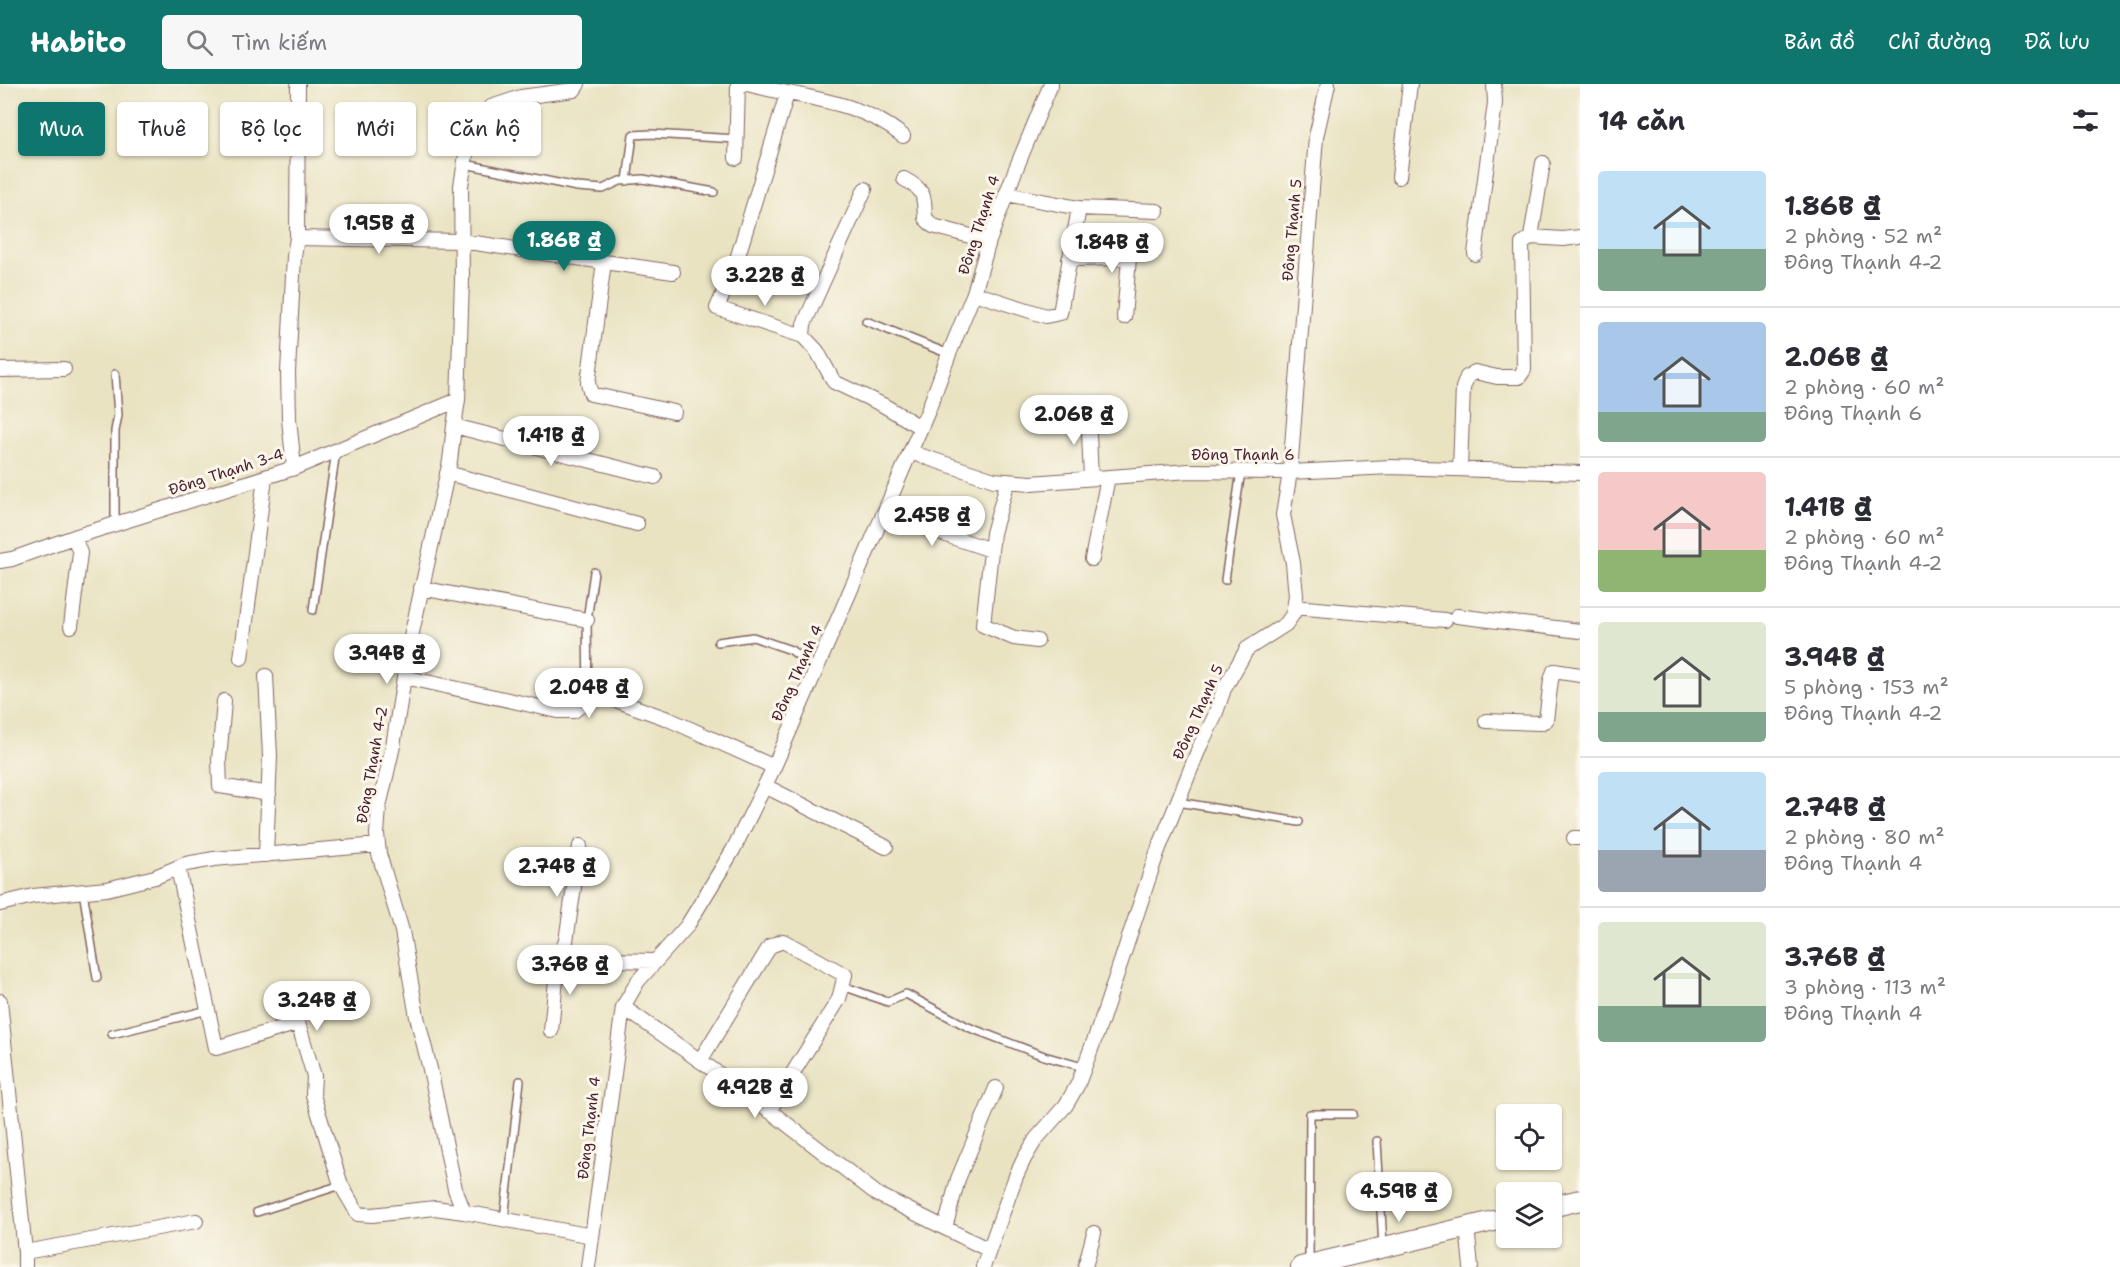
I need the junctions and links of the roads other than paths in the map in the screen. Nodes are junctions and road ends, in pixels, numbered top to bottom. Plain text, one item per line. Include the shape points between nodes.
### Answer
1 (298, 84) edge
2 (578, 84) edge
3 (738, 84) edge
4 (747, 84) edge
5 (1051, 84) edge
6 (1328, 84) edge
7 (1410, 84) edge
8 (1494, 84) edge
9 (787, 94) junction
10 (903, 136) dead end
11 (737, 139) junction
12 (736, 158) dead end
13 (1543, 163) dead end
14 (465, 164) junction
15 (1400, 177) dead end
16 (904, 179) dead end
17 (627, 181) junction
18 (865, 189) dead end
19 (714, 192) dead end
20 (1006, 194) junction
21 (1079, 208) junction
22 (1157, 212) dead end
23 (1531, 237) junction
24 (1580, 237) edge
25 (297, 238) junction
26 (460, 241) junction
27 (989, 241) junction
28 (1475, 254) dead end
29 (1070, 259) junction
30 (604, 262) junction
31 (673, 272) dead end
32 (974, 293) junction
33 (1124, 317) dead end
34 (866, 321) dead end
35 (803, 336) junction
36 (949, 354) junction
37 (64, 369) dead end
38 (0, 370) edge
39 (115, 374) dead end
40 (458, 400) junction
41 (674, 412) dead end
42 (1089, 412) dead end
43 (454, 426) junction
44 (920, 427) junction
45 (336, 451) junction
46 (910, 452) junction
47 (294, 468) junction
48 (1460, 469) junction
49 (1240, 471) junction
50 (1290, 472) junction
51 (1580, 473) edge
52 (447, 474) junction
53 (655, 477) dead end
54 (1108, 477) junction
55 (265, 478) junction
56 (1091, 478) junction
57 (1008, 481) junction
58 (883, 514) junction
59 (115, 524) junction
60 (637, 524) dead end
61 (74, 537) junction
62 (991, 550) junction
63 (1092, 559) dead end
64 (0, 561) edge
65 (594, 572) dead end
66 (1225, 580) dead end
67 (421, 588) junction
68 (1294, 607) junction
69 (314, 610) dead end
70 (587, 620) junction
71 (70, 626) dead end
72 (1580, 631) edge
73 (1037, 641) dead end
74 (718, 642) dead end
75 (241, 658) dead end
76 (817, 670) junction
77 (1580, 675) edge
78 (266, 676) dead end
79 (404, 677) junction
80 (588, 699) junction
81 (224, 701) dead end
82 (1486, 721) dead end
83 (774, 767) junction
84 (765, 786) junction
85 (269, 794) junction
86 (1178, 802) junction
87 (1299, 822) dead end
88 (378, 845) junction
89 (580, 846) dead end
90 (886, 847) dead end
91 (266, 855) junction
92 (178, 868) junction
93 (83, 891) junction
94 (0, 904) edge
95 (558, 959) junction
96 (655, 962) junction
97 (97, 978) dead end
98 (843, 986) junction
99 (0, 1001) edge
100 (623, 1007) junction
101 (208, 1010) junction
102 (551, 1030) dead end
103 (112, 1034) dead end
104 (700, 1061) junction
105 (1083, 1067) junction
106 (520, 1081) dead end
107 (996, 1088) dead end
108 (769, 1110) junction
109 (1353, 1114) dead end
110 (1377, 1141) dead end
111 (341, 1185) junction
112 (1580, 1200) edge
113 (1562, 1204) edge
114 (257, 1212) dead end
115 (464, 1212) junction
116 (504, 1219) junction
117 (1496, 1220) edge
118 (196, 1221) dead end
119 (1467, 1227) junction
120 (945, 1228) junction
121 (1094, 1233) dead end
122 (592, 1236) junction
123 (1383, 1246) junction
124 (989, 1250) junction
125 (25, 1252) junction
126 (1355, 1261) edge
127 (1305, 1266) edge
128 (25, 1267) edge
129 (588, 1267) edge
130 (983, 1267) edge
131 (1085, 1267) edge
132 (1471, 1267) edge

1 - 25 street
2 - 14 street, Đông Thạnh 4-2 via 574,90 491,107 468,142
3 - 11 street
4 - 9 street
5 - 20 street, Đông Thạnh 4
6 - 50 street, Đông Thạnh 5 via 1316,137
7 - 15 street
8 - 28 street via 1495,103
9 - 10 street via 852,107
9 - 35 street via 734,269 717,308
11 - 12 street
11 - 17 lane via 633,135
13 - 23 street
14 - 17 lane via 586,188 603,189
14 - 26 street, Đông Thạnh 4-2
16 - 27 street via 918,187 925,218 933,226
17 - 19 lane via 643,179
18 - 35 street via 804,324
20 - 21 street
20 - 27 street, Đông Thạnh 4
21 - 22 street
21 - 29 street
23 - 24 street
23 - 48 street via 1522,244 1524,370 1519,377 1475,372 1467,377 1463,388
25 - 26 street
25 - 47 street via 288,372
26 - 30 street
26 - 40 street, Đông Thạnh 4-2
27 - 32 street, Đông Thạnh 4
29 - 32 street via 1060,313 1046,316
29 - 33 street via 1129,258
30 - 31 street
30 - 41 street via 588,383 591,394
32 - 36 street, Đông Thạnh 4
34 - 36 lane
35 - 44 street via 817,351 834,382
36 - 44 street, Đông Thạnh 4
37 - 38 street
39 - 59 lane
40 - 43 street, Đông Thạnh 4-2
40 - 45 street, Đông Thạnh 3-4
42 - 56 street
43 - 52 street, Đông Thạnh 4-2
43 - 53 street
44 - 46 street, Đông Thạnh 4
45 - 47 street, Đông Thạnh 3-4
45 - 69 lane
46 - 57 street, Đông Thạnh 6 via 994,480
46 - 58 street, Đông Thạnh 4
47 - 55 street, Đông Thạnh 3-4
48 - 50 street, Đông Thạnh 6 via 1391,467
48 - 51 street, Đông Thạnh 6
49 - 50 street, Đông Thạnh 6
49 - 54 street, Đông Thạnh 6
49 - 66 lane
50 - 68 street, Đông Thạnh 5 via 1283,515 1293,563
52 - 60 street
52 - 67 street, Đông Thạnh 4-2
54 - 56 street, Đông Thạnh 6
54 - 63 street
55 - 59 street, Đông Thạnh 3-4
55 - 75 street
56 - 57 street, Đông Thạnh 6
57 - 62 street
58 - 62 street
58 - 76 street, Đông Thạnh 4
59 - 61 street, Đông Thạnh 3-4
61 - 64 street, Đông Thạnh 3-4
61 - 71 street via 80,553
62 - 73 street via 983,625 1014,638
65 - 70 lane
67 - 70 street
67 - 79 street, Đông Thạnh 4-2
68 - 72 street
68 - 86 street, Đông Thạnh 5 via 1286,624 1247,649 1240,660 1224,689
70 - 80 lane
74 - 76 lane via 753,637 791,650
76 - 83 street, Đông Thạnh 4
77 - 82 street via 1554,670 1546,720 1540,723
78 - 85 street
79 - 80 street via 558,711 573,711
79 - 88 street, Đông Thạnh 4-2 via 379,807
80 - 83 street via 604,696 668,719
81 - 85 street via 220,786
83 - 84 street, Đông Thạnh 4
84 - 90 street
84 - 96 street, Đông Thạnh 4 via 733,850 687,926
85 - 91 street
86 - 87 lane
86 - 105 street, Đông Thạnh 5 via 1156,853
88 - 91 street
88 - 115 street, Đông Thạnh 4-2 via 402,931 417,1017 455,1189
89 - 95 street via 566,941
91 - 92 street via 214,859
92 - 93 street via 136,882
92 - 101 street
93 - 94 street
93 - 97 lane
95 - 96 street
95 - 102 street
96 - 100 street, Đông Thạnh 4
98 - 104 street via 845,975 783,941 770,946
98 - 105 lane via 888,1002 906,994 968,1027
98 - 108 street via 840,999
99 - 125 street
100 - 104 street
100 - 122 street, Đông Thạnh 4
101 - 103 lane
101 - 111 street via 216,1048 298,1023 314,1076 313,1095
104 - 108 street
105 - 124 street, Đông Thạnh 5 via 1066,1105 1036,1138 1024,1159
106 - 116 lane
107 - 120 street via 958,1179
108 - 120 street via 877,1194
109 - 127 lane via 1310,1114
110 - 123 lane
111 - 114 lane
111 - 115 street via 358,1214 435,1208
112 - 113 main road
115 - 116 street
116 - 122 street
117 - 119 main road
118 - 125 street
119 - 123 main road
119 - 132 street
120 - 124 street
121 - 131 street
122 - 129 street, Đông Thạnh 4
123 - 126 main road
124 - 130 street, Đông Thạnh 5
125 - 128 street
126 - 127 main road

